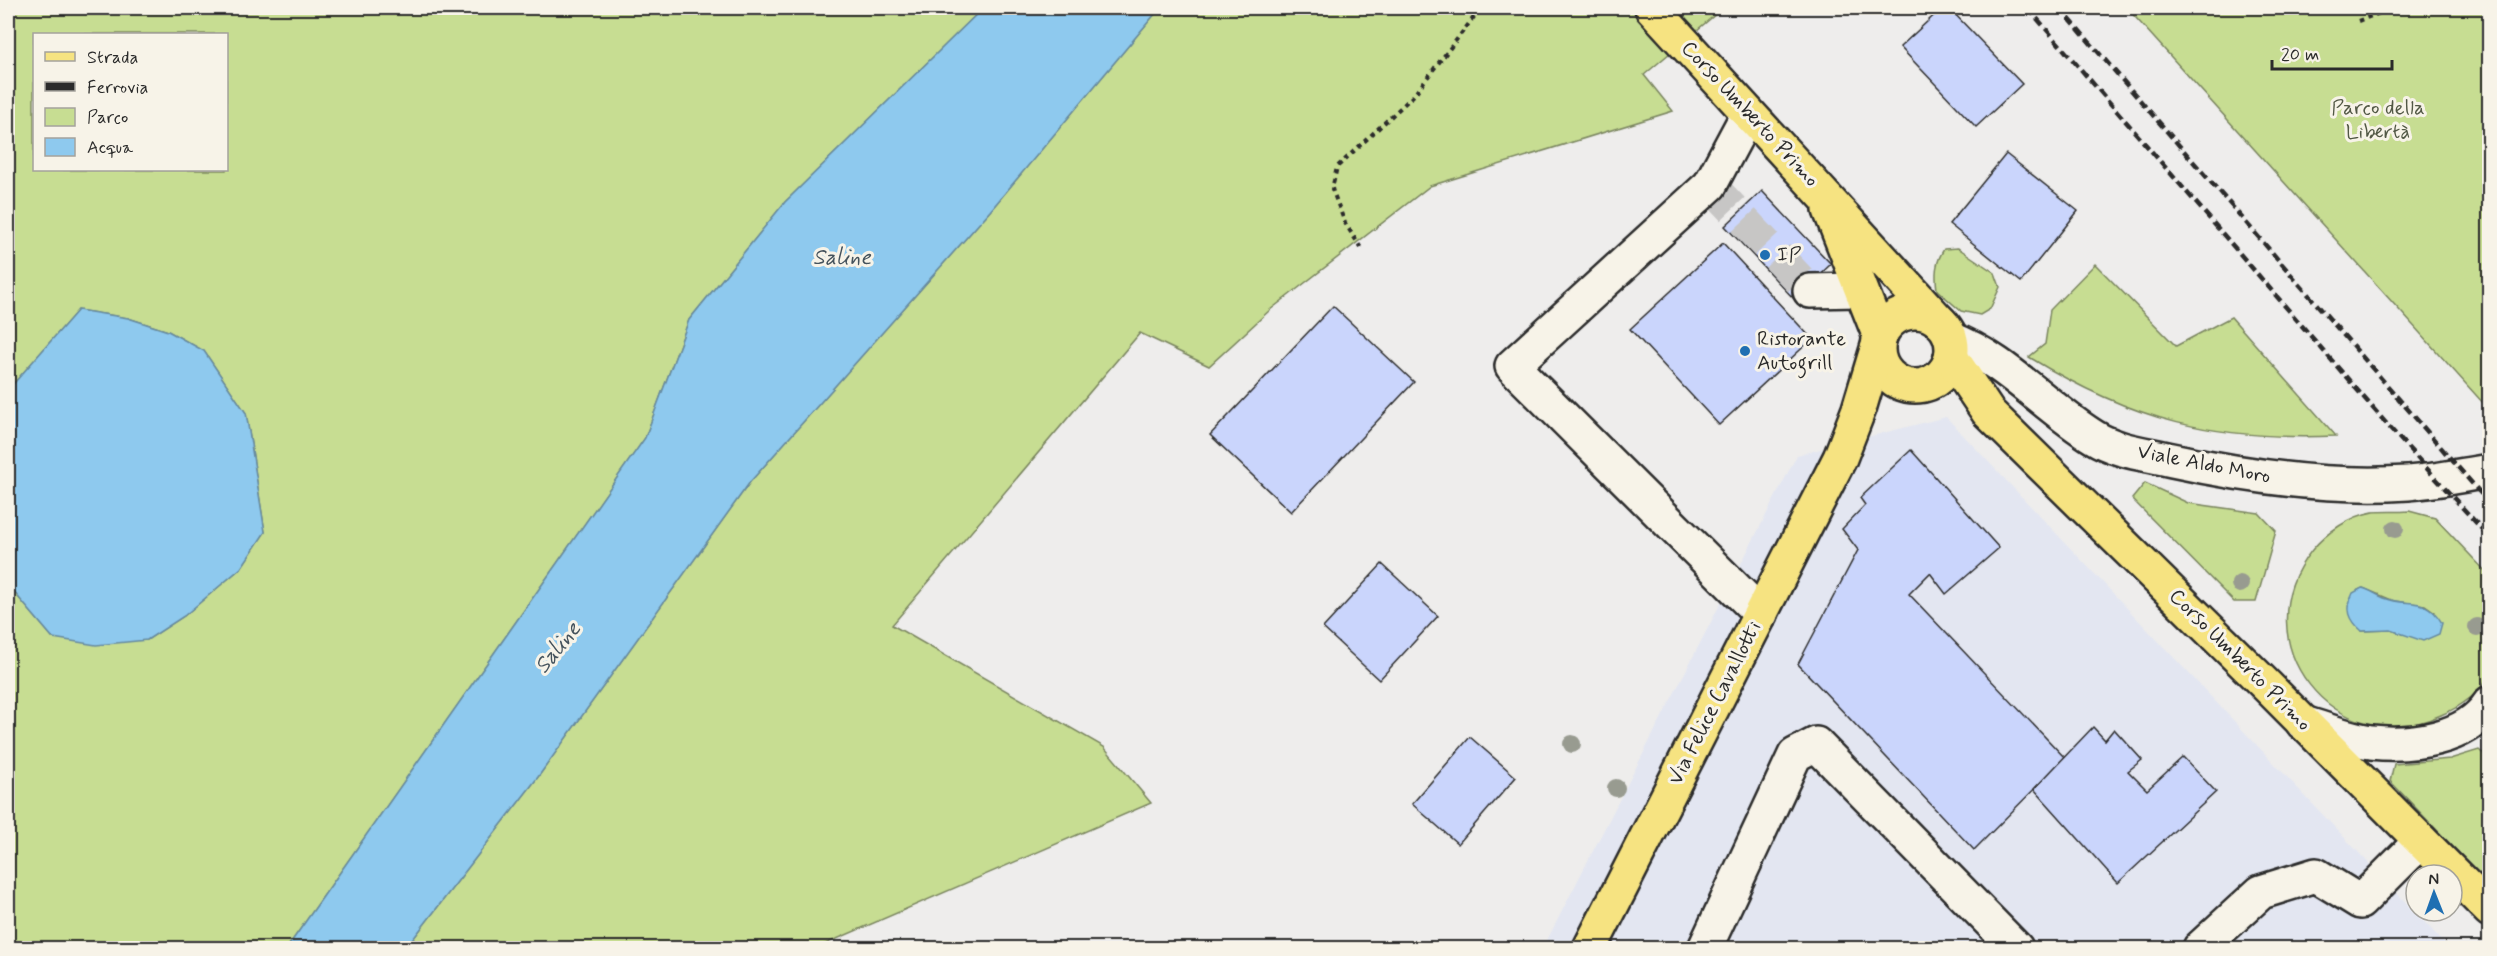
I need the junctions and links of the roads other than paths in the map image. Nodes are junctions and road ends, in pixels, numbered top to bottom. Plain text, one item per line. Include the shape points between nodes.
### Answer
1 (1652, 8) edge
2 (1748, 114) junction
3 (1825, 195) junction
4 (1859, 290) junction
5 (1809, 291) dead end
6 (1947, 339) junction
7 (1878, 343) junction
8 (1911, 385) junction
9 (1988, 412) junction
10 (1840, 458) junction
11 (2490, 471) edge
12 (1761, 614) junction
13 (2490, 703) edge
14 (2303, 723) junction
15 (2421, 841) junction
16 (2490, 910) edge
17 (1590, 948) edge
18 (1705, 948) edge
19 (2016, 948) edge
20 (2200, 948) edge

1 - 2 main road, Corso Umberto Primo
2 - 3 main road, Corso Umberto Primo
2 - 12 street via 1710,185 1512,366
3 - 4 main road, Corso Umberto Primo
3 - 6 main road, Corso Umberto Primo
4 - 5 street
4 - 7 main road, Corso Umberto Primo
6 - 7 main road via 1923,313 1906,313 1885,326
6 - 8 main road via 1946,368 1938,377
6 - 9 main road, Corso Umberto Primo
6 - 11 street, Viale Aldo Moro via 1989,358 2095,438 2127,450 2273,478 2341,484 2411,483
7 - 8 main road via 1886,372
7 - 10 main road, Via Felice Cavallotti
8 - 9 main road, Corso Umberto Primo
8 - 10 main road, Via Felice Cavallotti via 1888,397
9 - 14 main road, Corso Umberto Primo
10 - 12 main road, Via Felice Cavallotti
12 - 17 main road, Via Felice Cavallotti
13 - 14 street via 2468,725 2425,739 2370,742
14 - 15 main road, Corso Umberto Primo
15 - 16 main road, Corso Umberto Primo
15 - 20 street via 2360,902 2316,875 2261,892
18 - 19 street via 1795,755 1816,744

